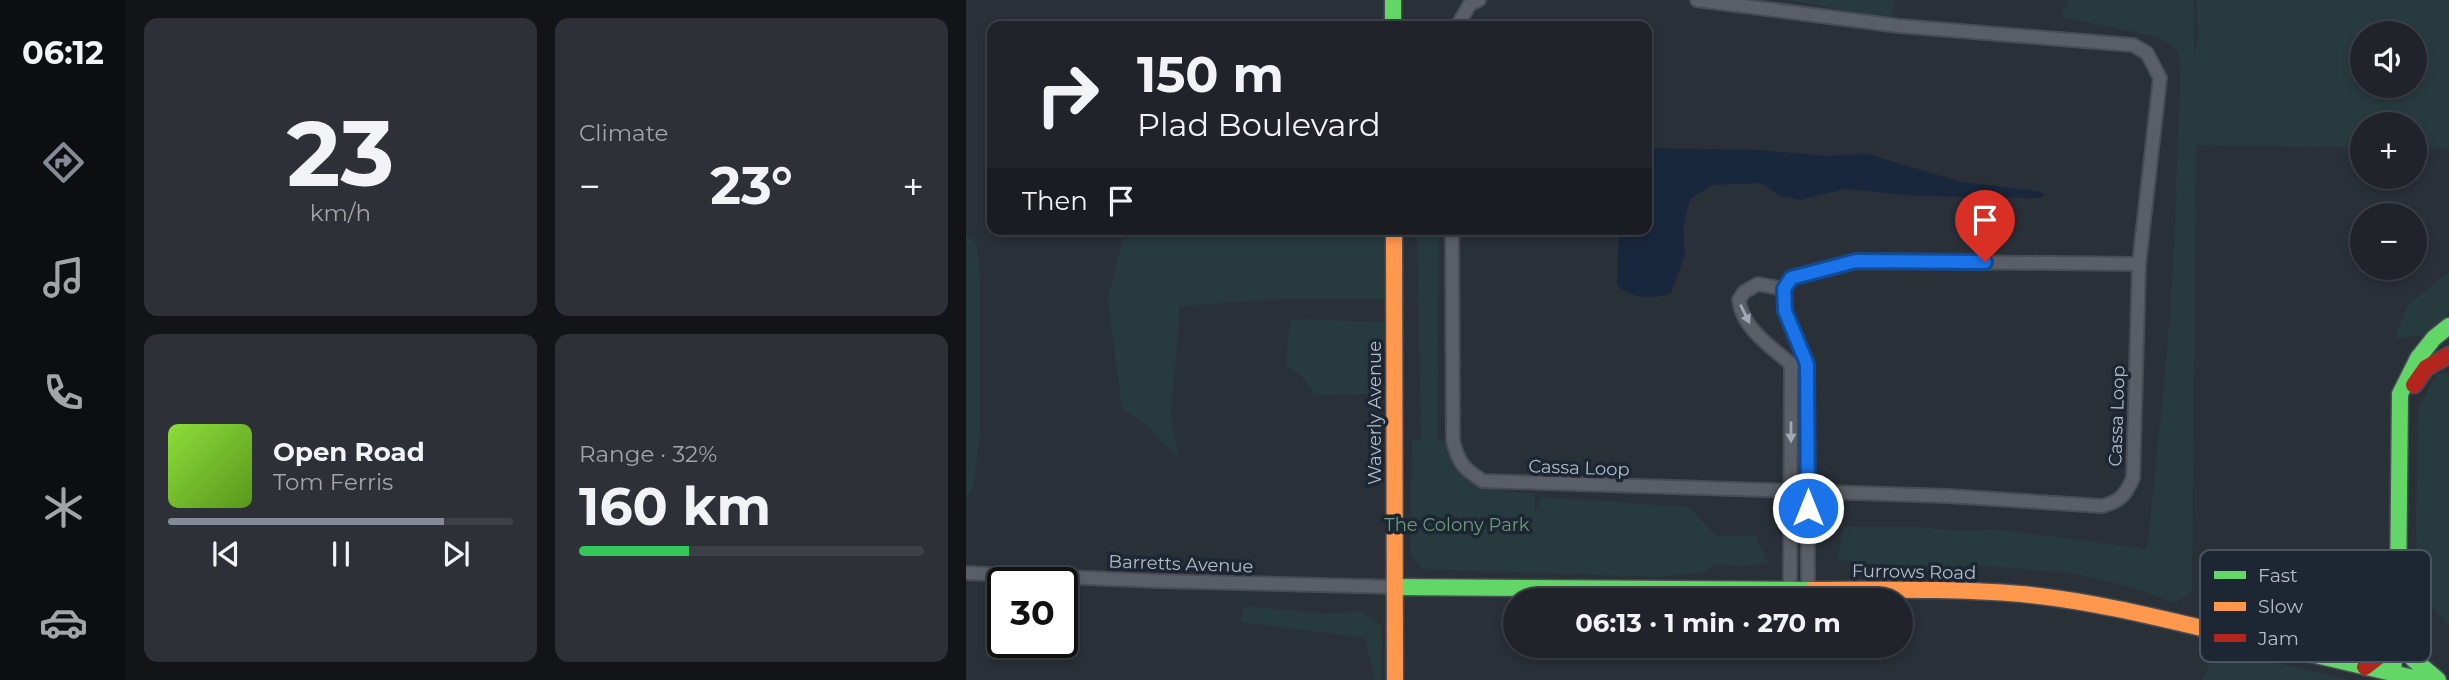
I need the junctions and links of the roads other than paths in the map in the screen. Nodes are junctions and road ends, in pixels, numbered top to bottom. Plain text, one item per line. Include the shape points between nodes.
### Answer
1 (1393, 0) edge
2 (1479, 0) edge
3 (1697, 0) edge
4 (1393, 21) edge
5 (1460, 21) edge
6 (1394, 235) edge
7 (1452, 235) edge
8 (2139, 264) junction
9 (1784, 289) junction
10 (2449, 326) edge
11 (2449, 355) edge
12 (1791, 364) junction
13 (1807, 364) junction
14 (2400, 421) junction
15 (1790, 492) junction
16 (1808, 492) junction
17 (2398, 550) edge
18 (966, 573) edge
19 (1396, 587) junction
20 (1527, 588) edge
21 (1790, 588) edge
22 (1808, 588) edge
23 (1913, 591) edge
24 (2200, 628) edge
25 (2344, 662) edge
26 (2372, 662) edge
27 (2394, 662) edge
28 (2414, 662) edge
29 (2365, 667) junction
30 (2393, 674) junction
31 (1395, 680) edge
32 (2423, 680) edge
33 (2438, 680) edge

1 - 4 main road
2 - 5 street via 1469,4
3 - 8 street, Cassa Loop via 1899,26 2133,45 2147,53 2160,78
6 - 19 main road, Waverly Avenue
7 - 15 street, Cassa Loop via 1453,440 1464,469 1483,481
8 - 9 street via 1856,261 1791,278
8 - 16 street, Cassa Loop via 2133,478 2116,503
9 -> 12 street via 1758,284 1739,300 1755,333
9 - 13 street via 1785,311
10 - 14 main road via 2407,376 2400,394
11 - 14 main road via 2419,377
12 - 13 street
12 -> 15 street
13 - 16 street
14 - 17 main road
15 - 16 street, Cassa Loop
15 - 21 street
16 - 22 street
18 - 19 street, Barretts Avenue
19 - 20 main road, Furrows Road
19 - 31 main road, Waverly Avenue
23 - 24 main road, Furrows Road via 2062,599
25 - 29 main road, Furrows Road
26 - 29 main road
27 - 30 main road
28 - 33 main road
29 - 30 main road, Furrows Road
30 - 32 main road, Furrows Road

